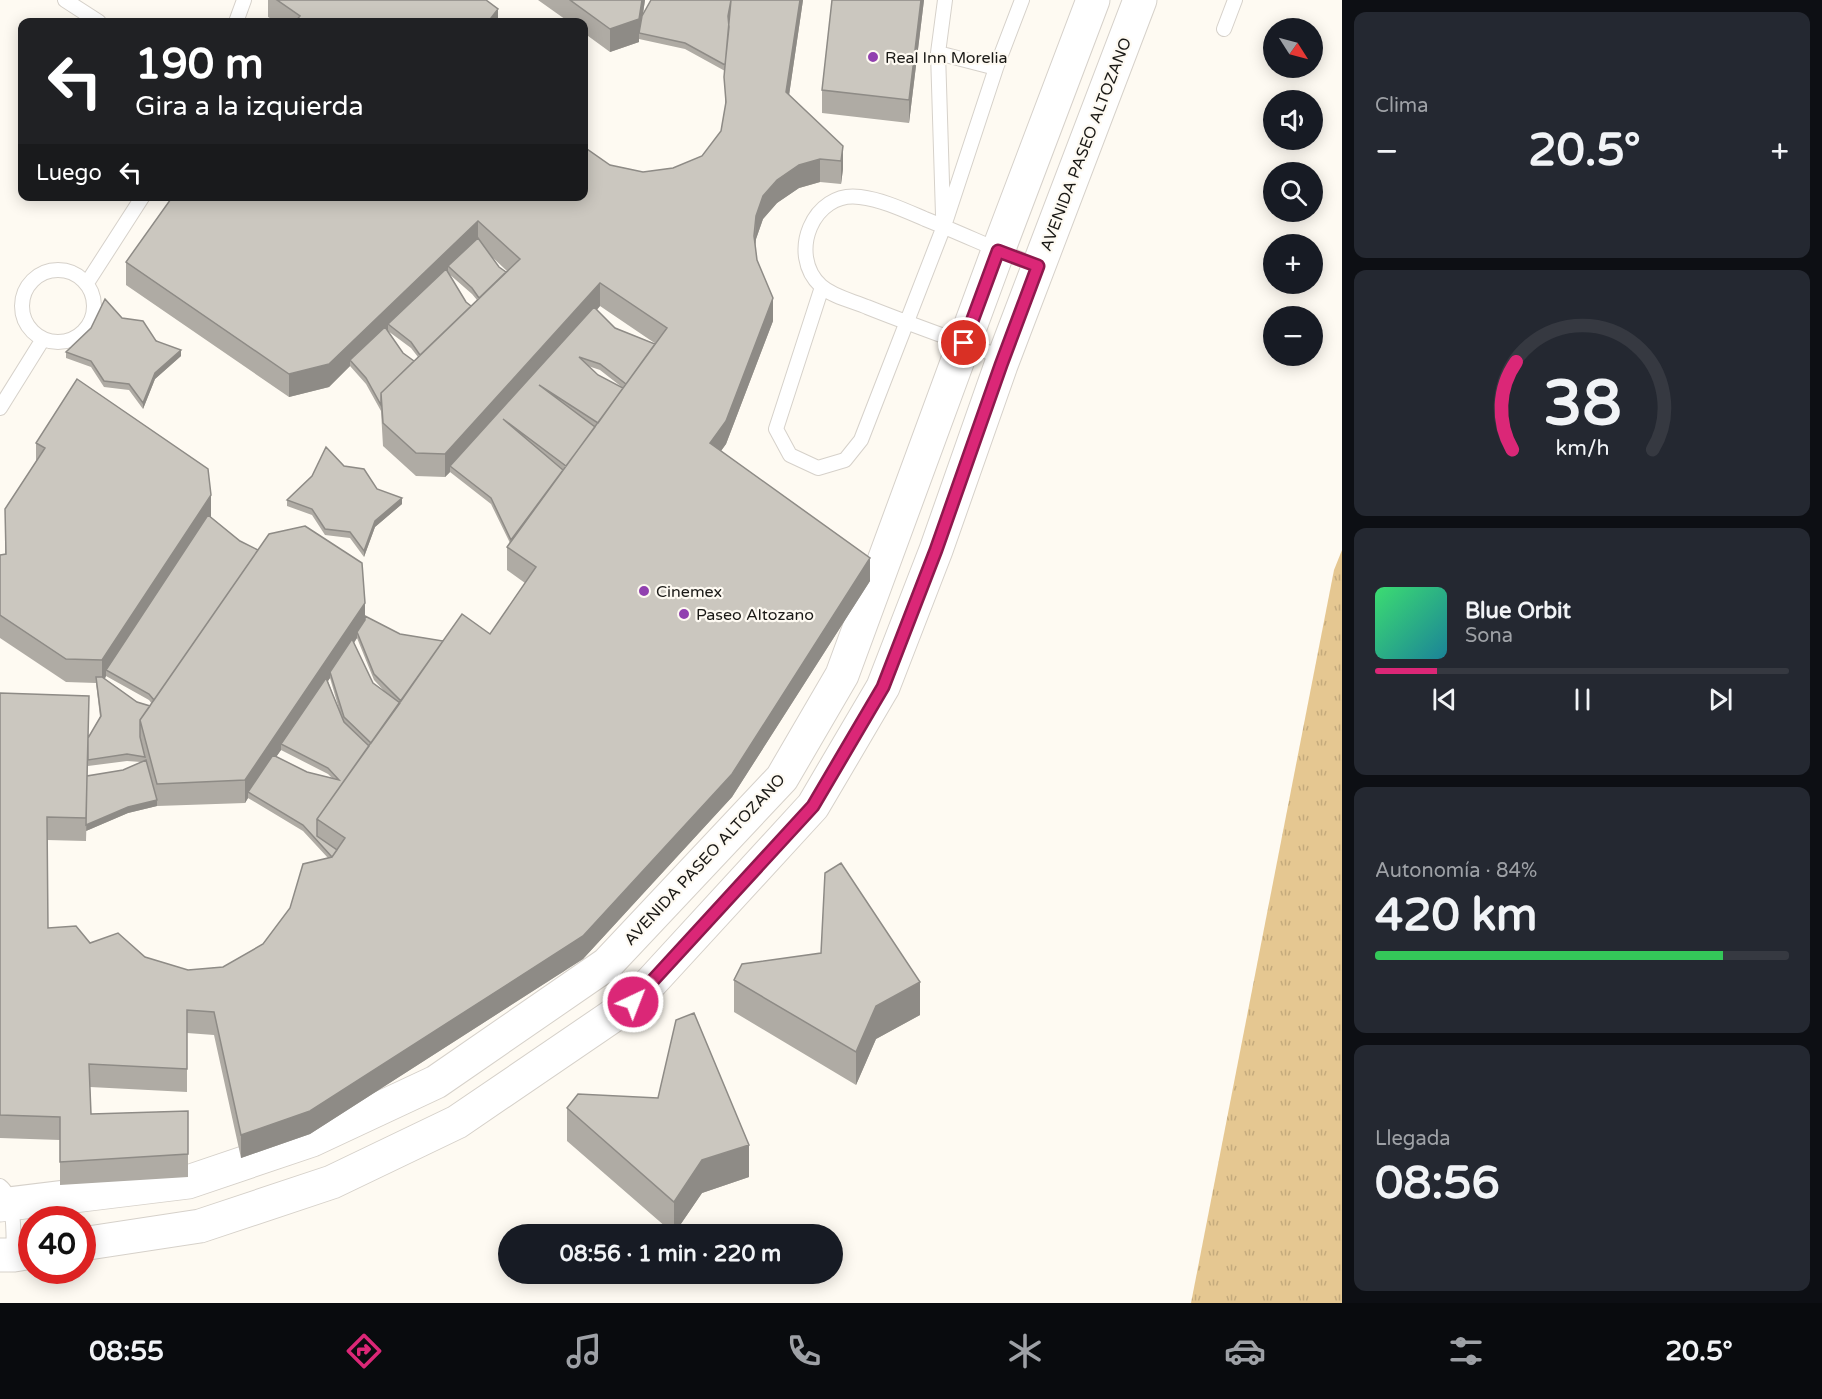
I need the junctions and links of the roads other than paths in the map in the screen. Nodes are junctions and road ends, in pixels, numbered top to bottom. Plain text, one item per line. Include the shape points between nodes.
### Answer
1 (65, 0) edge
2 (244, 0) edge
3 (945, 0) edge
4 (1022, 0) edge
5 (1093, 0) edge
6 (1140, 0) edge
7 (1235, 0) edge
8 (93, 18) edge
9 (237, 18) edge
10 (1224, 28) dead end
11 (938, 53) junction
12 (996, 68) junction
13 (140, 201) edge
14 (944, 226) junction
15 (998, 251) junction
16 (1038, 266) junction
17 (87, 283) junction
18 (822, 287) junction
19 (907, 323) junction
20 (43, 339) junction
21 (964, 343) junction
22 (1004, 358) junction
23 (0, 408) edge
24 (4, 1198) edge
25 (96, 1242) edge
26 (15, 1254) edge

1 - 8 lane
2 - 9 lane
3 - 11 lane
4 - 12 lane
5 - 15 street, AVENIDA PASEO ALTOZANO
6 - 16 street, AVENIDA PASEO ALTOZANO
7 - 10 lane
11 - 12 lane
11 - 14 lane
12 - 14 lane
13 - 17 lane
14 - 15 lane
14 - 18 lane via 877,201 843,197 813,219 806,236 805,255 811,273
14 - 19 lane
15 - 16 lane
15 - 21 street, AVENIDA PASEO ALTOZANO
16 - 22 street, AVENIDA PASEO ALTOZANO
17 - 20 lane via 94,301 94,315 88,327 78,337 62,343
17 - 20 lane via 64,270 40,274 29,283 22,298 22,317
18 - 19 lane
18 - 19 lane via 776,429 790,455 818,468 845,460 861,440
19 - 21 lane
20 - 23 lane
21 - 22 lane
21 - 24 street, AVENIDA PASEO ALTOZANO via 842,675 782,778 607,964 436,1082 312,1140 188,1182
22 - 25 street, AVENIDA PASEO ALTOZANO via 883,687 813,806 633,1002 457,1122 332,1182 200,1226
24 - 26 lane

